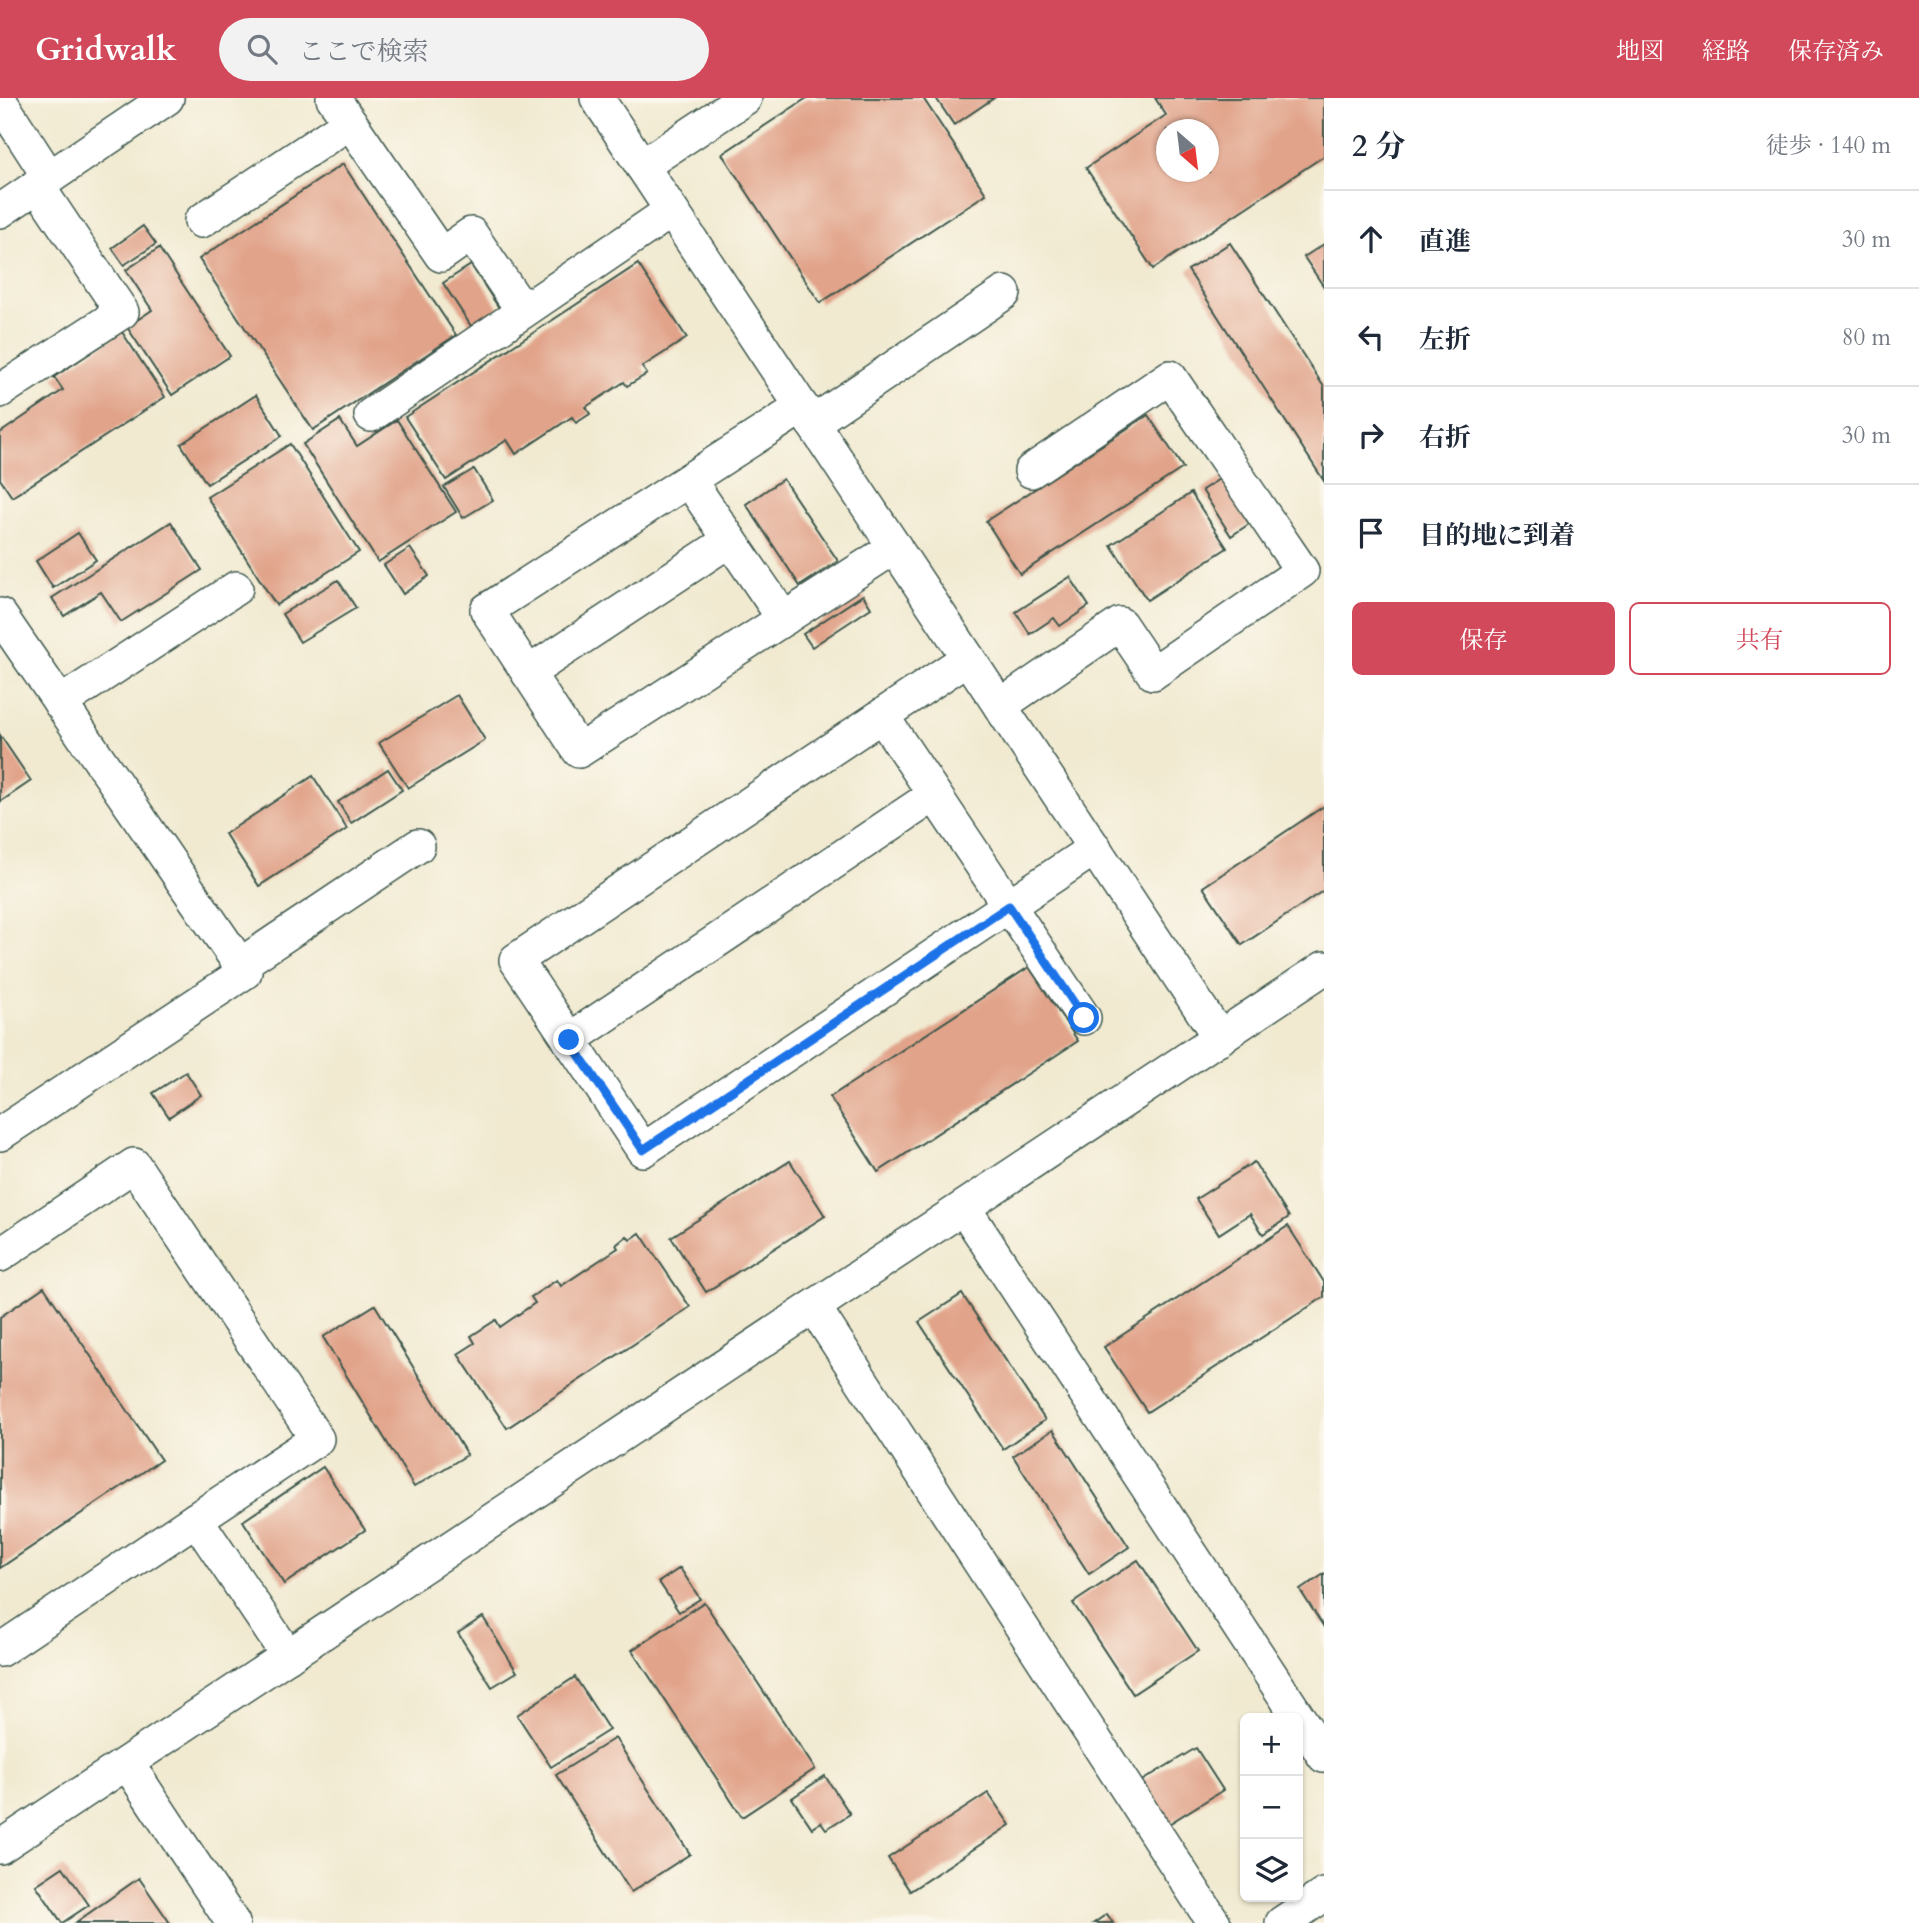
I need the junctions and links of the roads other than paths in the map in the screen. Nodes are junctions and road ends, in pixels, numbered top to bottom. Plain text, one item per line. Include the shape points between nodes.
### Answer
1 (167, 98) edge
2 (597, 98) edge
3 (745, 98) edge
4 (0, 101) edge
5 (342, 110) edge
6 (642, 166) junction
7 (43, 181) junction
8 (0, 211) edge
9 (671, 211) junction
10 (201, 221) dead end
11 (1004, 293) dead end
12 (523, 311) junction
13 (0, 391) edge
14 (371, 415) dead end
15 (807, 415) junction
16 (1031, 471) dead end
17 (688, 480) junction
18 (730, 540) junction
19 (895, 547) junction
20 (236, 588) dead end
21 (0, 615) edge
22 (784, 619) junction
23 (968, 658) junction
24 (528, 673) junction
25 (60, 702) junction
26 (1000, 706) junction
27 (882, 716) junction
28 (934, 795) junction
29 (418, 846) dead end
30 (1095, 849) junction
31 (1009, 906) junction
32 (240, 965) junction
33 (1324, 968) edge
34 (1084, 1018) dead end
35 (1220, 1038) junction
36 (569, 1040) junction
37 (0, 1134) edge
38 (964, 1208) junction
39 (0, 1255) edge
40 (814, 1307) junction
41 (197, 1519) junction
42 (0, 1650) edge
43 (288, 1656) junction
44 (1324, 1756) edge
45 (127, 1763) junction
46 (0, 1847) edge
47 (1324, 1895) edge
48 (233, 1923) edge
49 (1214, 1923) edge
50 (1282, 1923) edge

1 - 7 street
2 - 6 street
3 - 6 street
4 - 7 street
5 - 10 street
5 - 12 street via 441,255 471,234
6 - 9 street
7 - 8 street
7 - 13 street via 122,312
9 - 12 street
9 - 15 street
11 - 15 street
12 - 14 street
15 - 17 street
15 - 19 street
16 - 26 street via 1170,377 1302,571 1153,673 1120,624
17 - 18 street
17 - 24 street via 487,610
18 - 22 street
18 - 24 street
19 - 22 street
19 - 23 street
20 - 25 street
21 - 25 street
22 - 24 street via 579,751
23 - 26 street
23 - 27 street
25 - 32 street
26 - 30 street
27 - 28 street
27 - 36 street via 516,960
28 - 31 street
28 - 36 street
29 - 32 street
30 - 31 street
30 - 35 street
31 - 34 street
31 - 36 street via 643,1150
32 - 37 street via 245,972
33 - 35 street
35 - 38 street
38 - 40 street
38 - 44 street
39 - 41 street via 134,1165 317,1439
40 - 43 street
40 - 49 street
41 - 42 street
41 - 43 street
43 - 45 street
45 - 46 street
45 - 48 street
47 - 50 street

